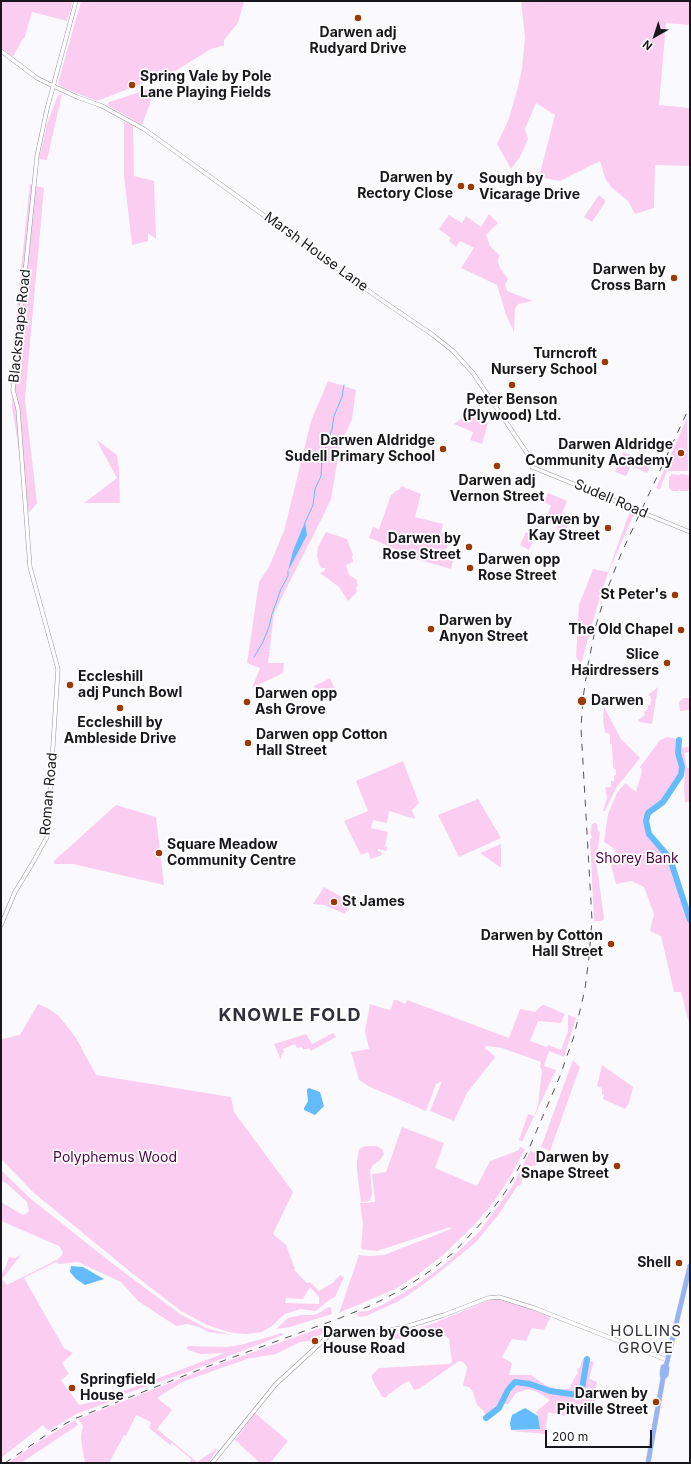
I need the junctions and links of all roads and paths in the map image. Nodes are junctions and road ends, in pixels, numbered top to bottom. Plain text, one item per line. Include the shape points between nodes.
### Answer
1 (76, 1) edge
2 (1, 51) edge
3 (54, 87) junction
4 (532, 467) joint
5 (690, 532) edge
6 (58, 676) joint
7 (1, 925) edge
8 (690, 1266) edge
9 (667, 1360) junction
10 (212, 1463) edge
11 (648, 1463) edge

1 - 3 street, Blacksnape Road
2 - 3 street, Marsh House Lane via 37,78
3 - 4 street, Marsh House Lane via 102,106 144,129 453,350 473,373 532,462
3 - 6 street, Blacksnape Road via 37,156 13,390 18,409 30,567
4 - 5 street, Sudell Road, bridge
6 - 7 street, Roman Road via 47,837 14,892
8 - 9 highway
9 - 10 street via 499,1297 488,1298 402,1328 364,1333 334,1330 276,1384
9 - 11 highway

